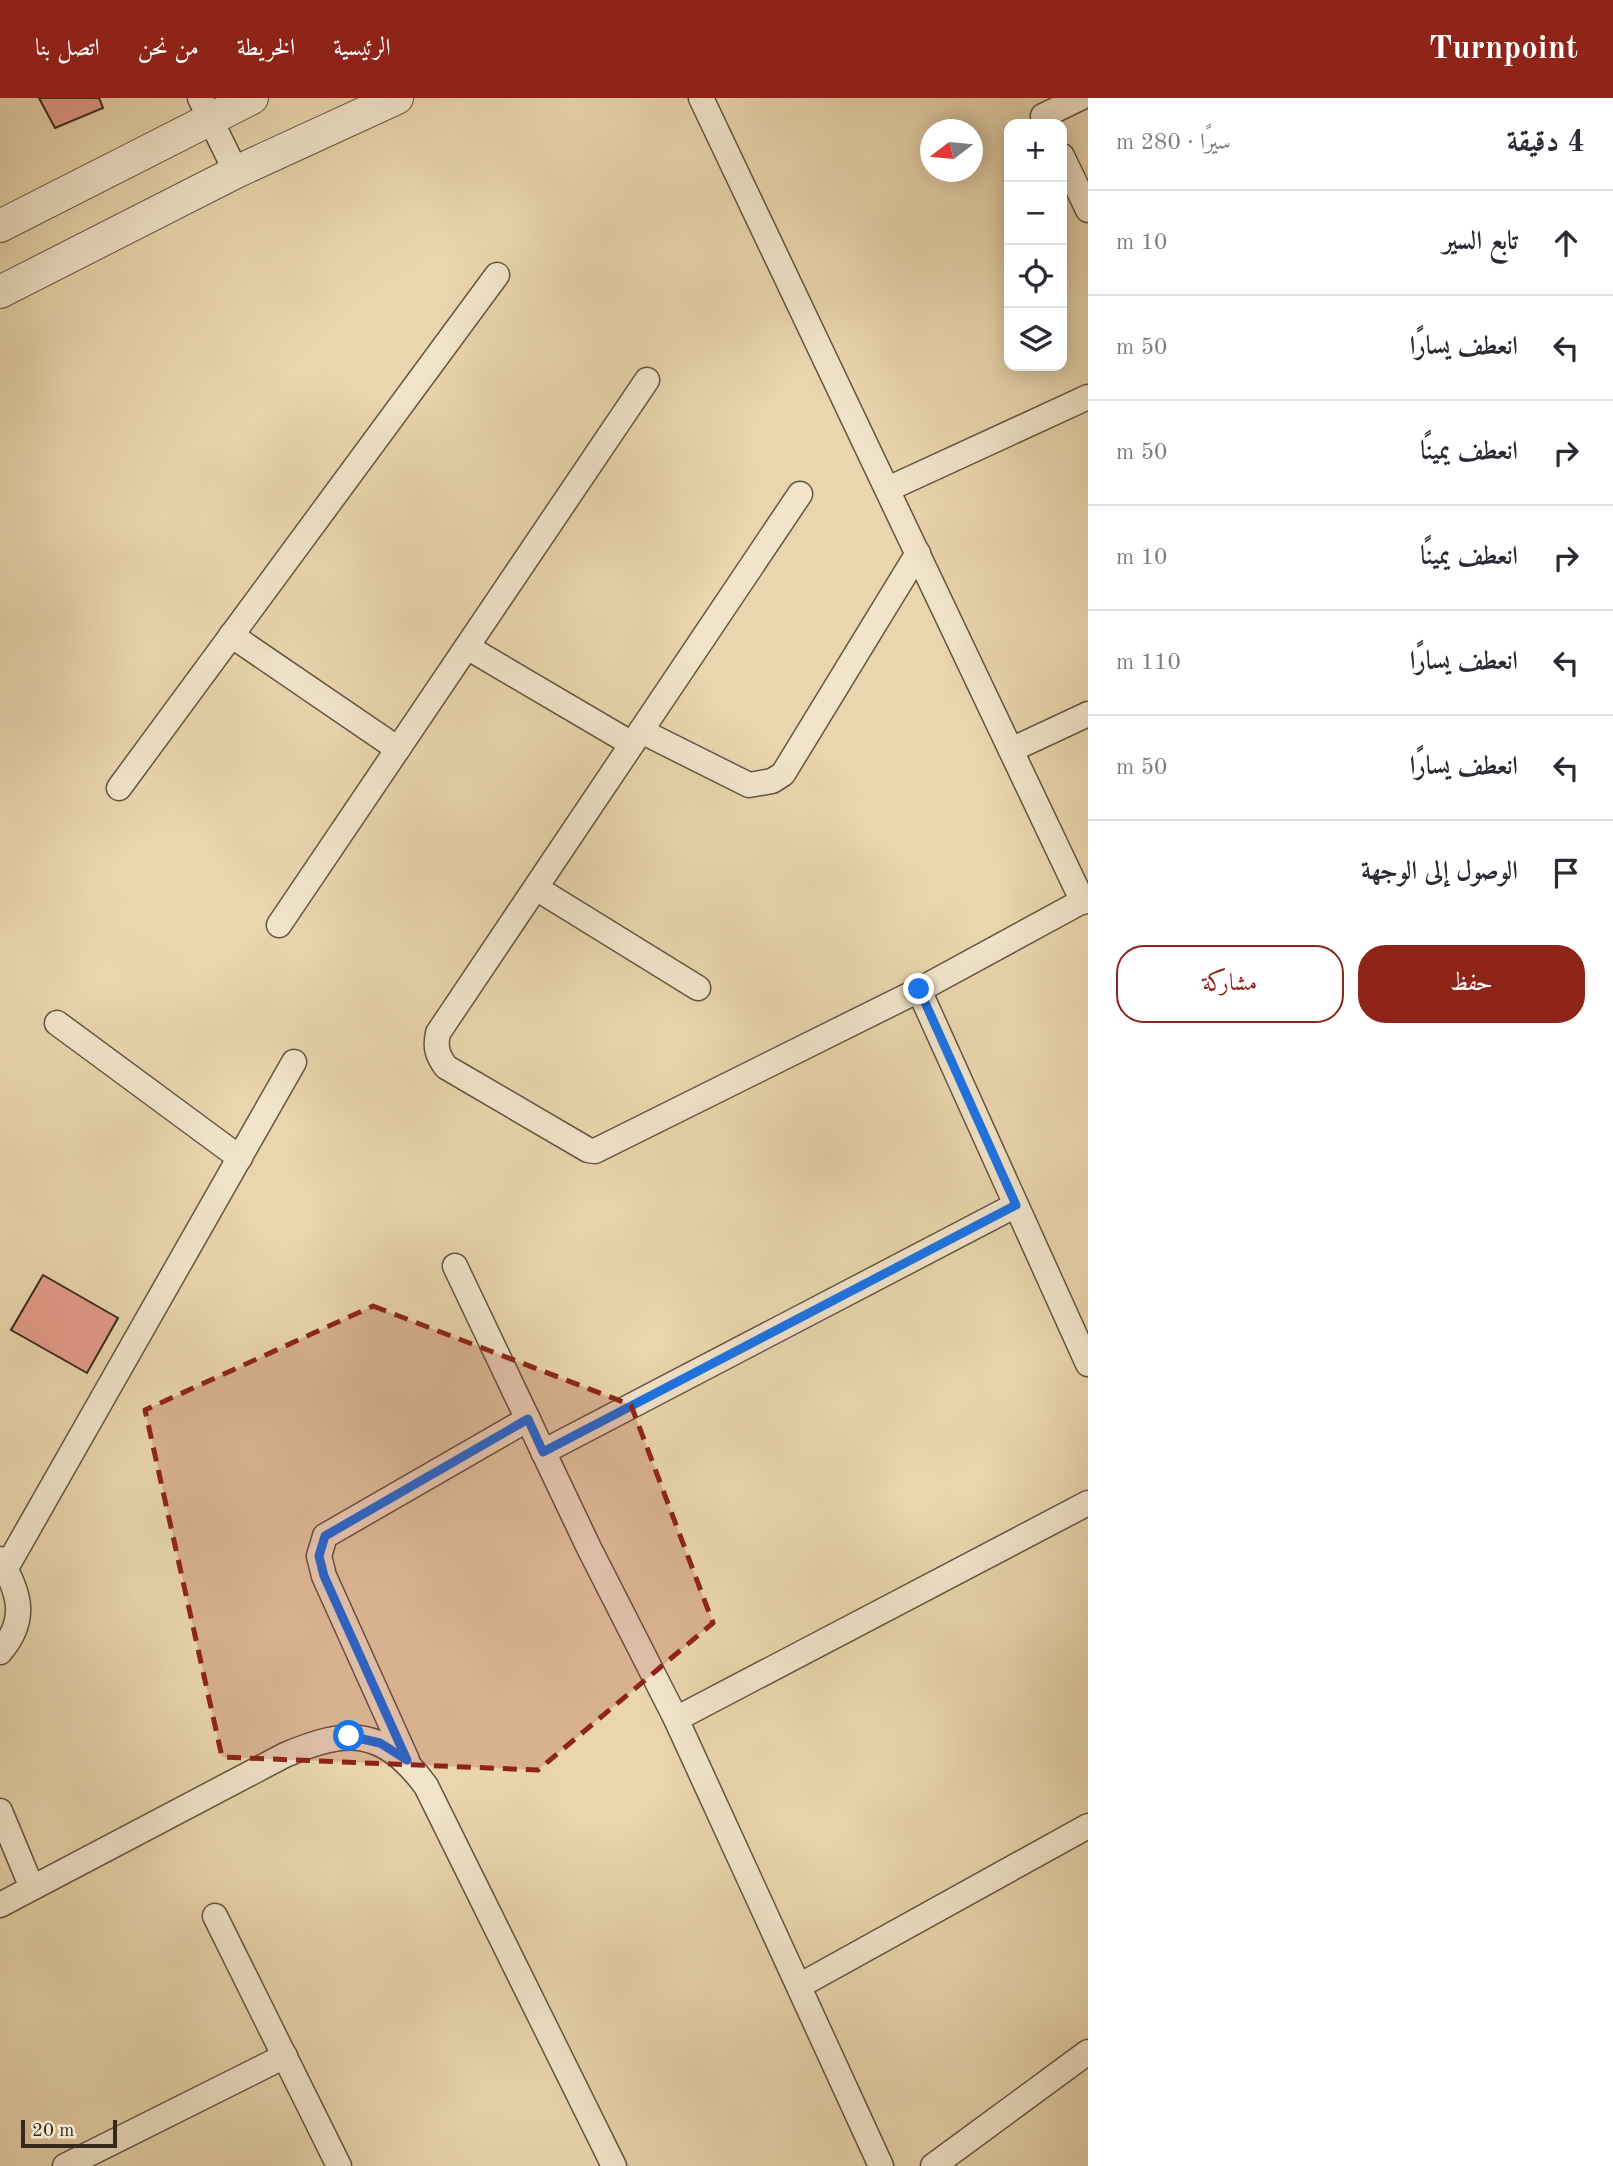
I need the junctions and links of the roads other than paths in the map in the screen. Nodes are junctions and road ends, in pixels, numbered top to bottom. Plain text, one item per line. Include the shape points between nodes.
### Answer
1 (251, 98) edge
2 (397, 98) edge
3 (701, 98) edge
4 (1080, 98) edge
5 (205, 108) edge
6 (1041, 113) edge
7 (1067, 166) edge
8 (236, 172) junction
9 (1088, 210) edge
10 (0, 226) edge
11 (497, 275) dead end
12 (0, 292) edge
13 (647, 380) dead end
14 (1088, 397) edge
15 (888, 489) junction
16 (800, 494) dead end
17 (918, 553) junction
18 (231, 635) junction
19 (467, 648) junction
20 (1088, 714) edge
21 (636, 738) junction
22 (398, 750) junction
23 (1011, 750) junction
24 (119, 788) dead end
25 (536, 888) junction
26 (1085, 900) edge
27 (279, 925) dead end
28 (698, 989) dead end
29 (919, 989) junction
30 (57, 1023) dead end
31 (294, 1062) dead end
32 (240, 1158) junction
33 (1016, 1205) junction
34 (455, 1265) dead end
35 (1088, 1364) edge
36 (528, 1419) junction
37 (543, 1452) junction
38 (1088, 1503) edge
39 (3, 1563) edge
40 (0, 1653) edge
41 (676, 1719) junction
42 (407, 1760) junction
43 (0, 1811) edge
44 (1088, 1826) edge
45 (32, 1888) junction
46 (0, 1905) edge
47 (215, 1916) dead end
48 (799, 1986) junction
49 (1088, 2052) edge
50 (285, 2056) junction
51 (65, 2166) edge
52 (340, 2166) edge
53 (614, 2166) edge
54 (881, 2166) edge
55 (933, 2166) edge

1 - 5 street
2 - 8 street
3 - 15 street
4 - 6 street
5 - 8 street
5 - 10 street
7 - 9 street
8 - 12 street
11 - 18 street
13 - 19 street
14 - 15 street
15 - 17 street
16 - 21 street
17 - 21 street via 783,774 749,785
17 - 23 street
18 - 22 street
18 - 24 street
19 - 21 street
19 - 22 street
20 - 23 street
21 - 25 street
22 - 27 street
23 - 26 street
25 - 28 street
25 - 29 street via 438,1032 435,1045 446,1067 588,1150 603,1149 634,1134
26 - 29 street
29 - 33 street
30 - 32 street
31 - 32 street
32 - 39 street
33 - 35 street
33 - 37 street
34 - 36 street
36 - 37 street
36 - 42 street via 325,1536 319,1556 324,1576
37 - 41 street
38 - 41 street
39 - 40 street via 18,1593 19,1614
41 - 48 street
42 - 45 street via 380,1743 349,1736 317,1741
42 - 53 street via 426,1786
43 - 45 street
44 - 48 street
45 - 46 street
47 - 50 street
48 - 54 street
49 - 55 street
50 - 51 street
50 - 52 street

